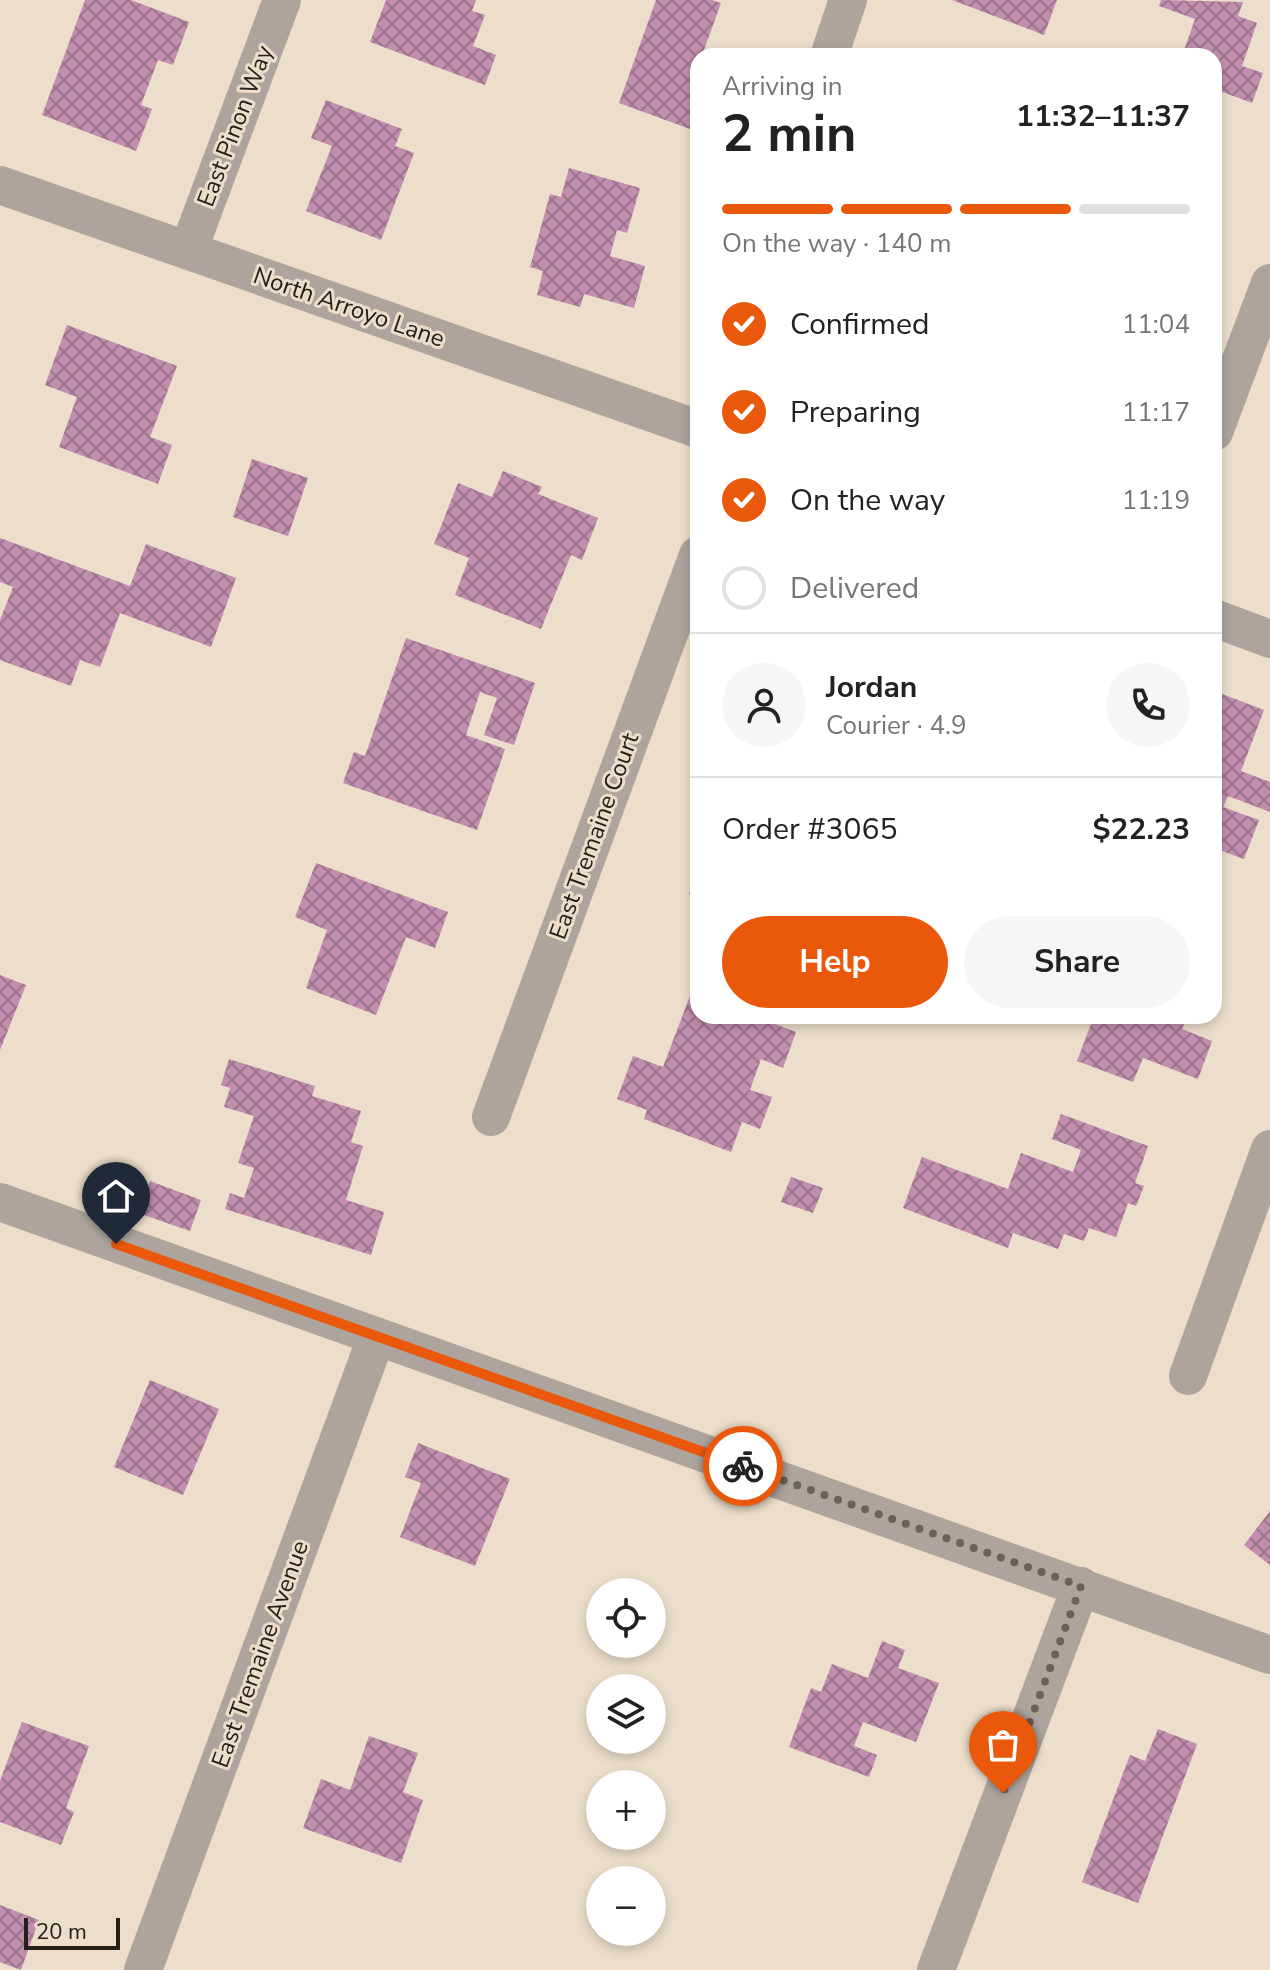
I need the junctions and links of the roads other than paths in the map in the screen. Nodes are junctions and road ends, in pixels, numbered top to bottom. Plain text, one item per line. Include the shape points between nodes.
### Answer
1 (282, 0) edge
2 (848, 0) edge
3 (832, 48) edge
4 (2, 194) edge
5 (188, 251) junction
6 (1270, 283) edge
7 (1222, 411) edge
8 (690, 426) edge
9 (690, 577) edge
10 (1222, 621) edge
11 (1270, 639) edge
12 (491, 1117) dead end
13 (1270, 1149) edge
14 (0, 1202) edge
15 (376, 1338) junction
16 (1188, 1376) dead end
17 (1081, 1586) junction
18 (1270, 1655) edge
19 (143, 1970) edge
20 (936, 1970) edge

1 - 5 street, East Pinon Way
2 - 3 street
4 - 5 street, North Arroyo Lane
5 - 8 street, North Arroyo Lane
6 - 7 street
9 - 12 street, East Tremaine Court
10 - 11 street
13 - 16 street
14 - 15 street
15 - 17 street
15 - 19 street, East Tremaine Avenue
17 - 18 street
17 - 20 street

